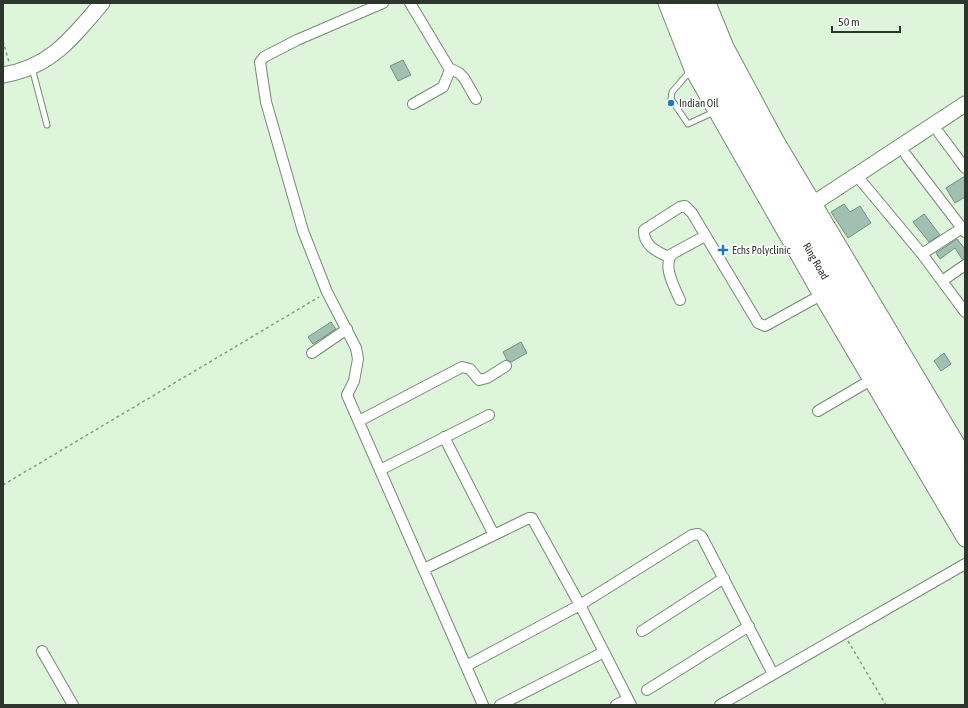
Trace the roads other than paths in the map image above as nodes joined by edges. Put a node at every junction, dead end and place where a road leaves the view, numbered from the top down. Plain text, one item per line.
1 (102, 3) edge
2 (383, 3) edge
3 (410, 3) edge
4 (666, 3) edge
5 (679, 3) edge
6 (695, 3) edge
7 (708, 3) edge
8 (709, 57) junction
9 (32, 67) junction
10 (450, 70) junction
11 (8, 74) edge
12 (476, 99) dead end
13 (413, 104) dead end
14 (965, 104) edge
15 (722, 108) junction
16 (965, 116) edge
17 (47, 125) dead end
18 (939, 133) junction
19 (906, 155) junction
20 (965, 168) edge
21 (860, 179) junction
22 (811, 211) junction
23 (964, 230) edge
24 (705, 236) junction
25 (922, 254) junction
26 (670, 257) junction
27 (965, 265) edge
28 (942, 281) junction
29 (821, 295) junction
30 (680, 300) dead end
31 (965, 312) edge
32 (347, 329) junction
33 (870, 340) junction
34 (312, 353) dead end
35 (506, 366) dead end
36 (871, 380) junction
37 (818, 411) dead end
38 (489, 415) dead end
39 (359, 421) junction
40 (444, 437) junction
41 (965, 457) edge
42 (380, 470) junction
43 (965, 485) edge
44 (965, 513) edge
45 (494, 535) junction
46 (965, 538) edge
47 (965, 564) edge
48 (424, 569) junction
49 (724, 578) junction
50 (580, 605) junction
51 (749, 626) junction
52 (642, 631) dead end
53 (42, 651) dead end
54 (604, 652) junction
55 (466, 666) junction
56 (773, 674) junction
57 (647, 690) dead end
58 (630, 702) edge
59 (73, 705) edge
60 (483, 705) edge
61 (500, 705) edge
62 (616, 705) edge
63 (720, 705) edge

1 - 9 street
2 - 32 street
3 - 10 street
4 - 8 street
5 - 8 highway, Ring Road
6 - 8 highway, Ring Road
7 - 8 street
8 - 15 highway, Ring Road
8 - 15 lane
8 - 22 highway, Ring Road
9 - 11 street
9 - 17 lane
10 - 12 street
10 - 13 street
14 - 21 street
15 - 29 street
15 - 33 highway, Ring Road
16 - 18 street
18 - 19 street
18 - 20 street
19 - 21 street
19 - 23 street
21 - 22 street
21 - 25 street
22 - 33 highway, Ring Road
23 - 25 street
24 - 26 street
24 - 26 street
24 - 29 street
25 - 28 street
26 - 30 street
27 - 28 street
28 - 31 street
29 - 33 street
32 - 34 street
32 - 39 street
33 - 36 street
33 - 41 street
33 - 43 highway, Ring Road
33 - 44 highway, Ring Road
35 - 39 street
36 - 37 street
36 - 46 street
38 - 40 street
39 - 42 street
40 - 42 street
40 - 45 street
42 - 48 street
45 - 48 street
45 - 50 street
47 - 56 street
48 - 55 street
49 - 50 street
49 - 51 street
49 - 52 street
50 - 54 street
50 - 55 street
51 - 56 street
51 - 57 street
53 - 59 street
54 - 58 street
54 - 61 street
55 - 60 street
56 - 63 street
58 - 62 street

